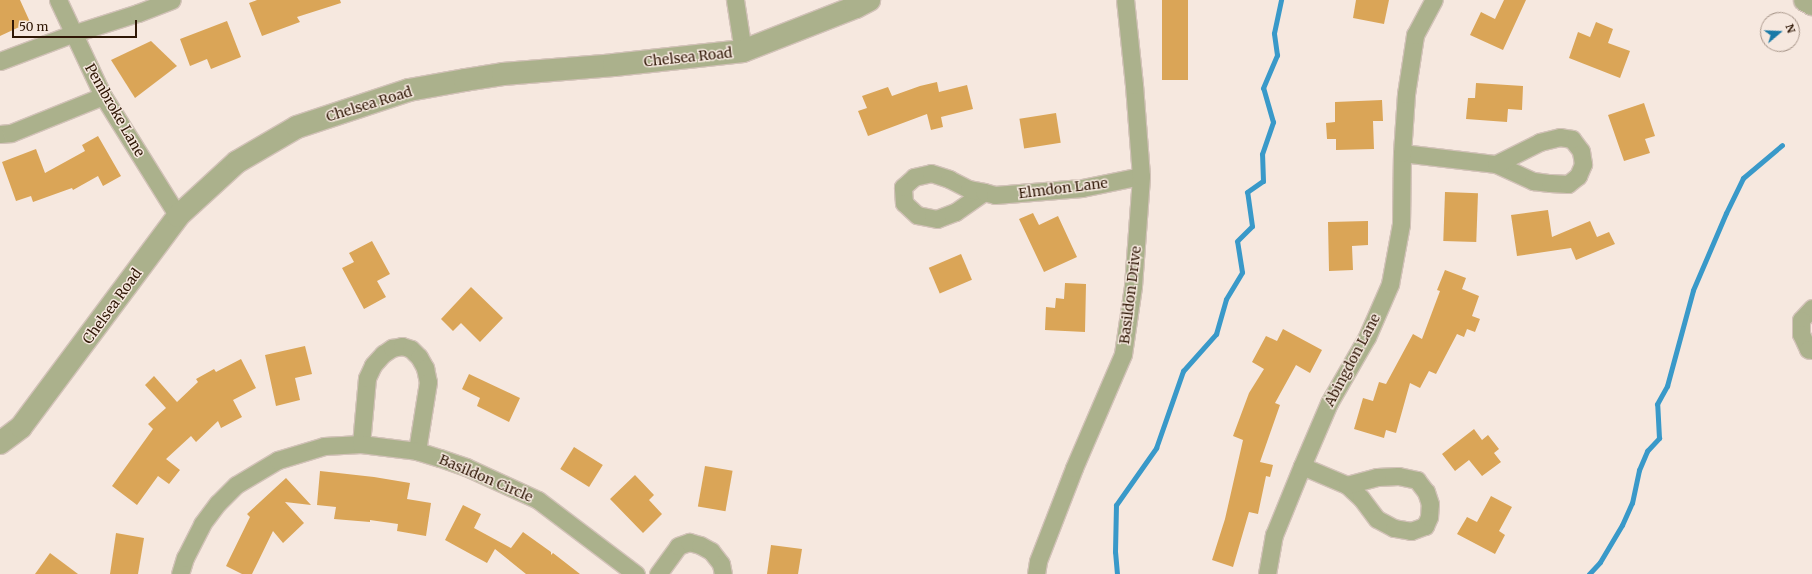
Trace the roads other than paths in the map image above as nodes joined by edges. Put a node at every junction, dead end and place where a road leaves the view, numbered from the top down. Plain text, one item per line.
1 (58, 0) edge
2 (172, 0) edge
3 (735, 0) edge
4 (869, 0) edge
5 (1124, 0) edge
6 (1434, 0) edge
7 (1804, 0) edge
8 (1812, 4) edge
9 (72, 34) junction
10 (743, 51) junction
11 (0, 61) edge
12 (103, 96) junction
13 (0, 134) edge
14 (1402, 153) junction
15 (1496, 164) dead end
16 (1141, 176) junction
17 (984, 192) dead end
18 (178, 216) junction
19 (1812, 308) edge
20 (1812, 350) edge
21 (0, 443) edge
22 (361, 444) junction
23 (417, 451) junction
24 (1302, 466) junction
25 (1347, 485) junction
26 (180, 574) edge
27 (636, 574) edge
28 (658, 574) edge
29 (723, 574) edge
30 (1036, 574) edge
31 (1267, 574) edge

1 - 9 street, Pembroke Lane
2 - 9 street
3 - 10 street
4 - 10 street, Chelsea Road
5 - 16 street, Basildon Drive
6 - 14 street, Abingdon Lane
7 - 8 street
9 - 11 street
9 - 12 street, Pembroke Lane
10 - 18 street, Chelsea Road
12 - 13 street
12 - 18 street, Pembroke Lane
14 - 15 street
14 - 24 street, Abingdon Lane
16 - 17 street, Elmdon Lane
16 - 30 street, Basildon Drive
18 - 21 street, Chelsea Road
19 - 20 street
22 - 23 street, Basildon Circle
22 - 23 street
22 - 26 street, Basildon Circle
23 - 27 street, Basildon Circle
24 - 25 street
24 - 31 street, Abingdon Lane
25 - 25 street
28 - 29 street

